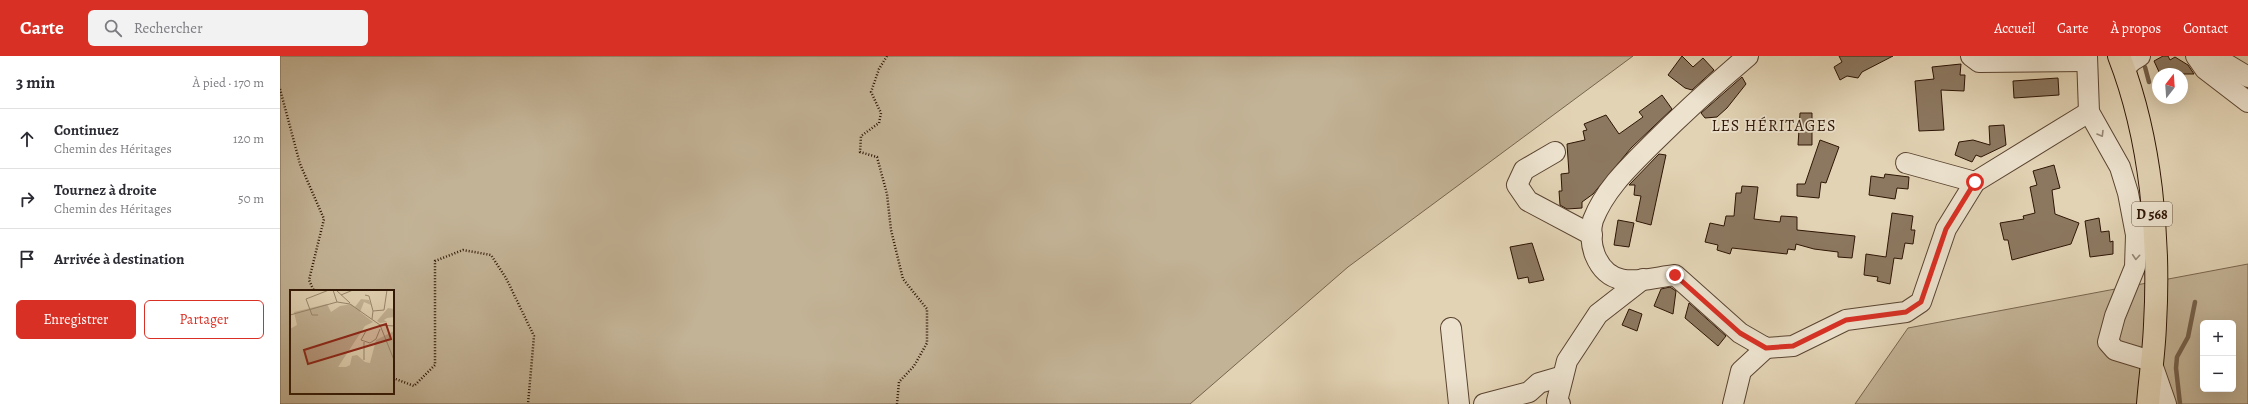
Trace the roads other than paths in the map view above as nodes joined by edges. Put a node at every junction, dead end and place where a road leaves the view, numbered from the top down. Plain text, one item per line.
1 (1748, 56) edge
2 (1971, 56) edge
3 (2196, 56) edge
4 (2213, 56) edge
5 (2086, 59) edge
6 (2128, 60) edge
7 (2248, 77) edge
8 (2248, 102) edge
9 (2089, 112) junction
10 (1555, 152) dead end
11 (1906, 163) dead end
12 (1975, 182) junction
13 (1592, 235) junction
14 (1644, 279) junction
15 (1451, 328) dead end
16 (1766, 348) junction
17 (2151, 361) junction
18 (1563, 376) junction
19 (1459, 404) edge
20 (1484, 404) edge
21 (1560, 404) edge
22 (1733, 404) edge
23 (2148, 404) edge
24 (2166, 404) edge

1 - 13 street
2 - 5 street
3 - 8 street
4 - 7 street
5 - 9 street
6 - 17 main road, D 568
9 - 12 street
9 -> 17 street
10 - 13 street
11 - 12 street
12 - 16 street
13 - 14 street
14 - 16 street
14 - 18 street
15 - 19 street
16 - 22 street
17 - 23 main road, D 568
17 - 24 street
18 - 20 street
18 - 21 street

